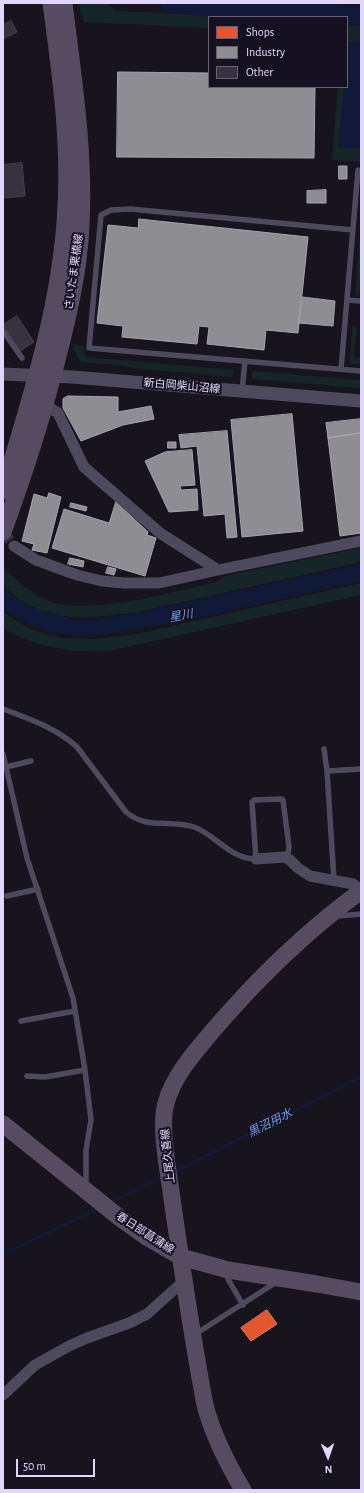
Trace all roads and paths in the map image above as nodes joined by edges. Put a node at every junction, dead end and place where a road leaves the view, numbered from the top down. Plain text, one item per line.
1 (58, 7) edge
2 (358, 170) dead end
3 (353, 230) junction
4 (347, 300) junction
5 (361, 301) edge
6 (3, 331) edge
7 (22, 358) dead end
8 (245, 361) junction
9 (341, 369) junction
10 (361, 371) edge
11 (3, 374) edge
12 (45, 375) junction
13 (242, 391) junction
14 (361, 401) edge
15 (45, 405) junction
16 (3, 491) edge
17 (3, 532) edge
18 (361, 542) edge
19 (14, 546) tunnel mouth
20 (218, 570) junction
21 (3, 709) edge
22 (324, 749) dead end
23 (3, 754) edge
24 (31, 761) dead end
25 (6, 767) junction
26 (361, 769) edge
27 (327, 771) junction
28 (256, 859) junction
29 (287, 859) junction
30 (334, 880) junction
31 (38, 889) junction
32 (361, 891) edge
33 (7, 896) dead end
34 (333, 911) junction
35 (361, 914) edge
36 (75, 1011) junction
37 (21, 1021) dead end
38 (85, 1070) junction
39 (27, 1076) dead end
40 (3, 1124) edge
41 (84, 1189) junction
42 (181, 1257) junction
43 (228, 1270) junction
44 (281, 1279) junction
45 (185, 1280) junction
46 (361, 1292) edge
47 (243, 1305) junction
48 (193, 1336) junction
49 (3, 1395) edge
50 (237, 1488) edge

1 - 12 main road, さいたま栗橋線
2 - 3 lane
3 - 4 lane
3 - 8 lane
4 - 5 lane
4 - 9 lane
6 - 7 lane
8 - 9 lane
8 - 13 lane
9 - 10 lane
11 - 12 street, 新白岡柴山沼線
12 - 13 street, 新白岡柴山沼線
12 - 15 main road, さいたま栗橋線
12 - 16 main road, さいたま栗橋線
13 - 14 street, 新白岡柴山沼線
15 - 17 main road, さいたま栗橋線
15 - 20 street
18 - 20 street
19 - 20 street
21 - 28 lane
22 - 27 lane
23 - 25 lane
24 - 25 lane
25 - 31 lane
26 - 27 lane
27 - 30 lane
28 - 29 street
28 - 29 lane
29 - 30 street
30 - 32 street
31 - 33 lane
31 - 36 lane
32 - 34 main road, 上尾久喜線
34 - 35 lane
34 - 42 main road, 上尾久喜線
36 - 37 lane
36 - 38 lane
38 - 39 lane
38 - 41 lane
40 - 41 main road, 春日部菖蒲線
41 - 42 main road, 春日部菖蒲線
42 - 43 main road, 春日部菖蒲線
42 - 45 main road, 上尾久喜線
43 - 44 main road, 春日部菖蒲線
43 - 47 lane
44 - 46 main road, 春日部菖蒲線
44 - 47 lane
45 - 48 main road, 上尾久喜線
45 - 49 street
47 - 48 lane
48 - 50 main road, 上尾久喜線

